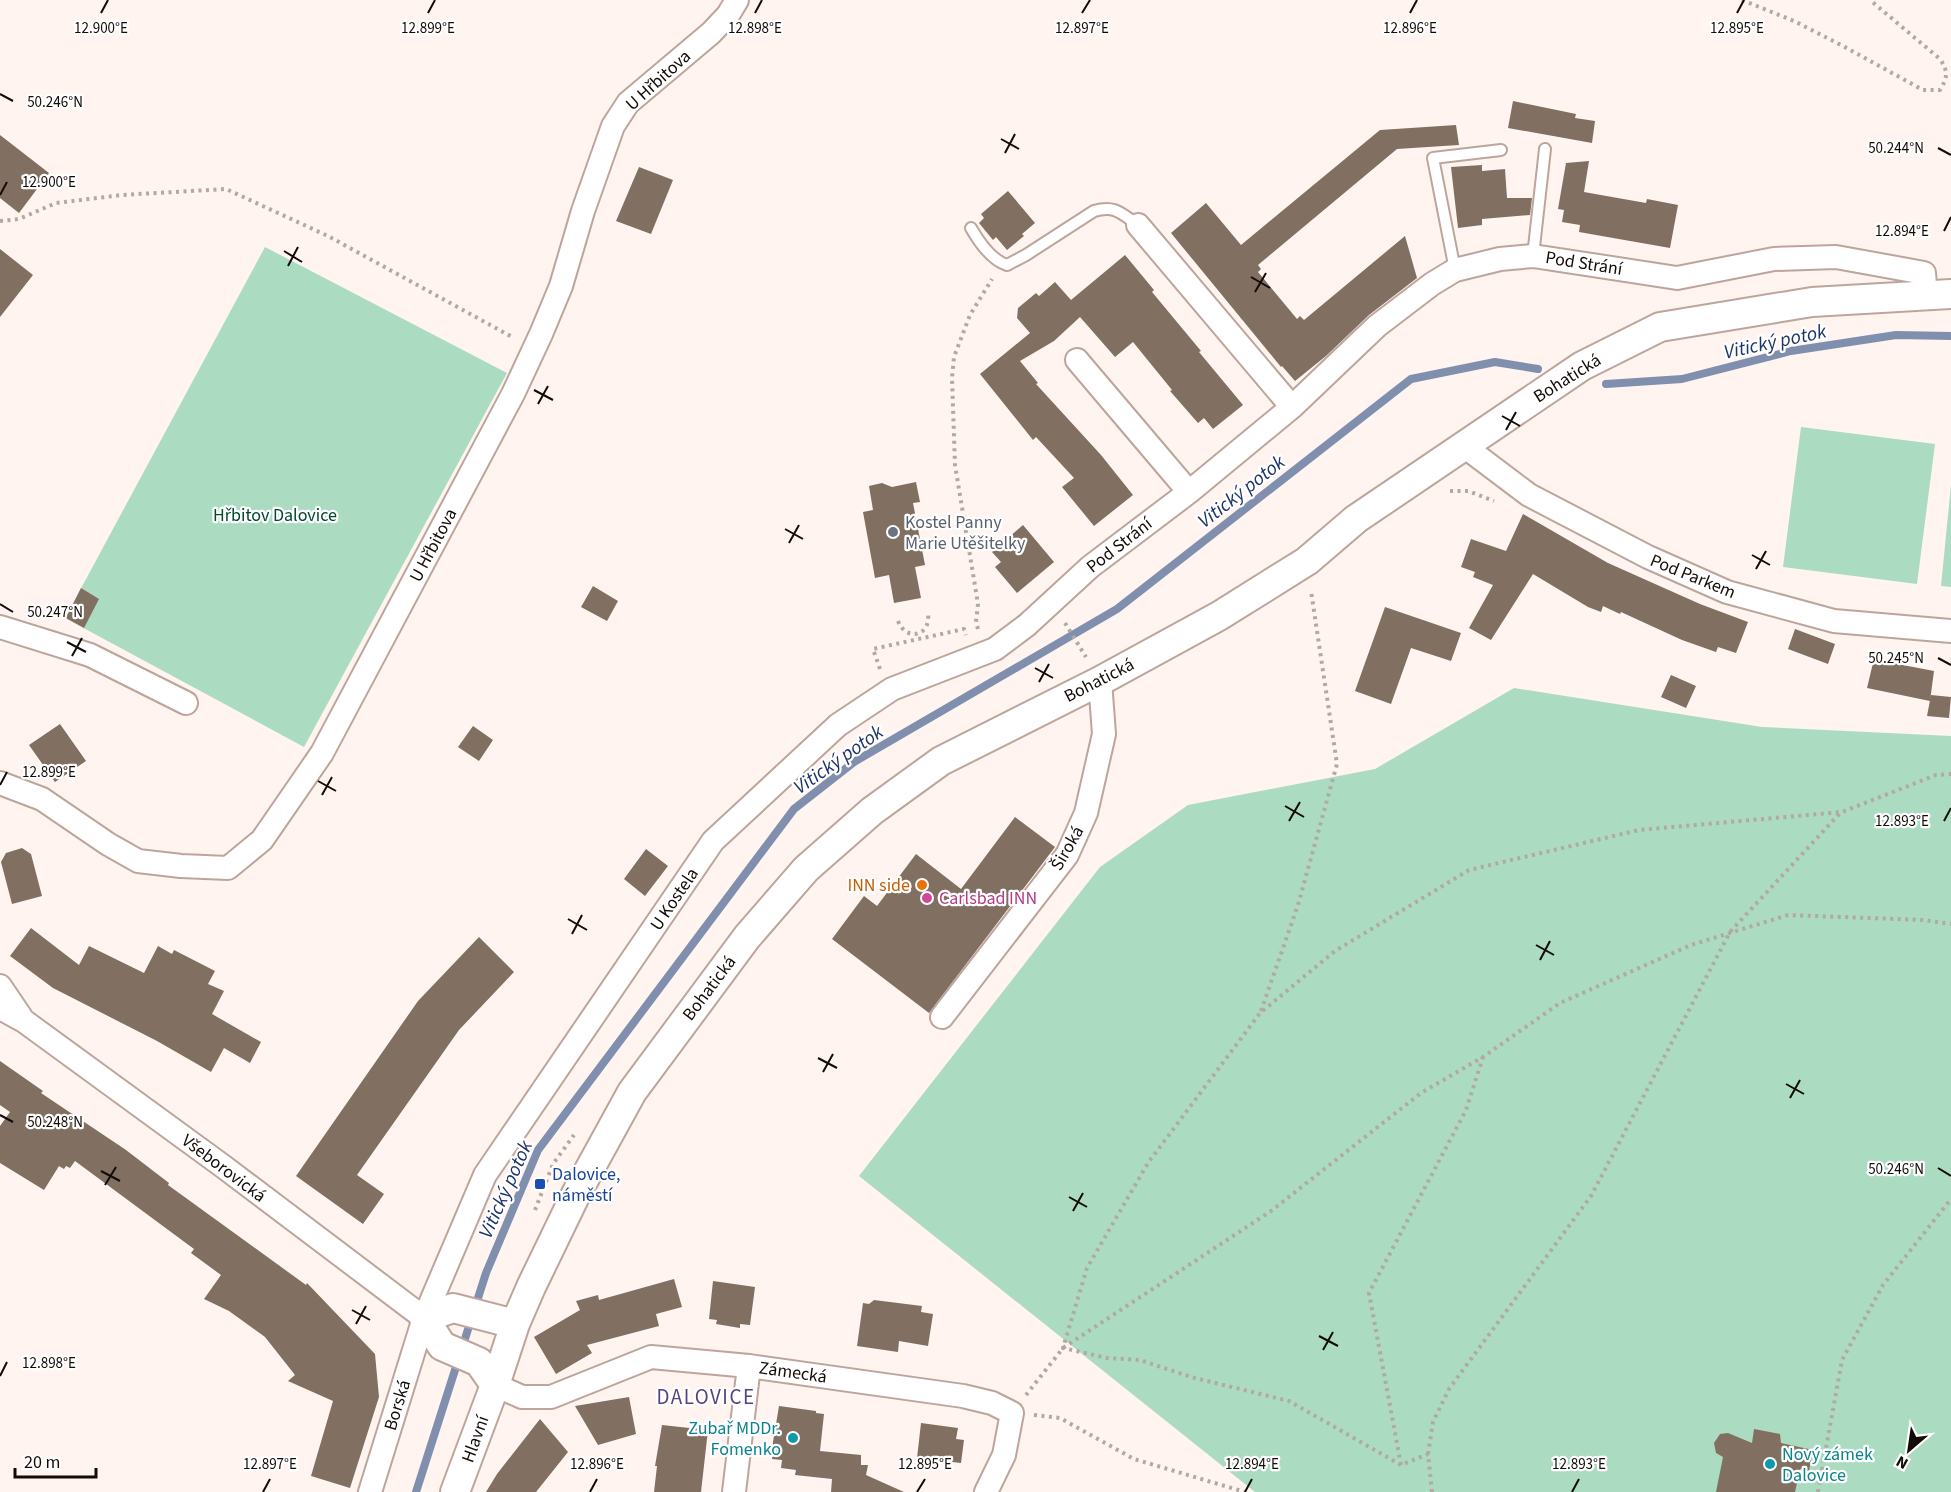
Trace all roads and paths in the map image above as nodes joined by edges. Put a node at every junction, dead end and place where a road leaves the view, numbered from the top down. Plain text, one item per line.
1 (737, 0) edge
2 (1742, 0) edge
3 (1870, 0) edge
4 (1545, 149) dead end
5 (1501, 150) dead end
6 (0, 221) edge
7 (1138, 225) joint
8 (971, 228) dead end
9 (1533, 256) junction
10 (1007, 265) junction
11 (1455, 270) junction
12 (1934, 288) edge
13 (534, 349) junction
14 (1077, 360) dead end
15 (1292, 407) junction
16 (1464, 446) junction
17 (1443, 491) dead end
18 (1189, 492) junction
19 (1500, 503) dead end
20 (1313, 572) junction
21 (1311, 591) junction
22 (1052, 602) joint
23 (928, 614) dead end
24 (898, 621) dead end
25 (1065, 623) dead end
26 (0, 627) edge
27 (1951, 631) edge
28 (916, 634) junction
29 (967, 638) dead end
30 (918, 640) junction
31 (983, 653) junction
32 (1086, 657) dead end
33 (883, 679) dead end
34 (1100, 681) junction
35 (186, 704) dead end
36 (1951, 774) edge
37 (0, 783) edge
38 (1842, 812) junction
39 (1951, 924) edge
40 (1730, 932) junction
41 (0, 986) edge
42 (0, 1008) edge
43 (1260, 1013) junction
44 (942, 1017) dead end
45 (24, 1021) junction
46 (1483, 1057) junction
47 (1951, 1199) edge
48 (424, 1318) junction
49 (505, 1322) junction
50 (1064, 1348) junction
51 (749, 1366) junction
52 (487, 1374) junction
53 (1012, 1413) junction
54 (1428, 1454) junction
55 (1401, 1465) junction
56 (370, 1492) edge
57 (455, 1492) edge
58 (734, 1492) edge
59 (986, 1492) edge
60 (1245, 1492) edge
61 (1432, 1492) edge
62 (1818, 1492) edge

1 - 13 street, U Hřbitova
2 - 3 path
4 - 9 lane
5 - 11 lane
6 - 13 path
7 - 10 lane
7 - 15 street
8 - 10 lane
9 - 11 street, Pod Strání
9 - 12 street, Pod Strání
10 - 31 path
11 - 15 street, Pod Strání
12 - 16 street, Bohatická
13 - 37 street, U Hřbitova
14 - 18 street
15 - 18 street, Pod Strání
16 - 20 street, Bohatická
16 - 27 street, Pod Parkem
17 - 19 path
18 - 22 street, Pod Strání
20 - 21 path
20 - 21 path
20 - 34 street, Bohatická
21 - 43 path
22 - 31 street, U Kostela
23 - 28 path
24 - 28 path
25 - 32 path
26 - 35 street
28 - 30 path
29 - 30 path
30 - 33 path
31 - 48 street, U Kostela
34 - 44 street, Široká
34 - 49 street, Bohatická
36 - 38 path
38 - 40 path
38 - 43 path
39 - 40 path
40 - 46 path
40 - 54 path
41 - 45 street, Všeborovická
42 - 45 street, Všeborovická
43 - 50 path
45 - 48 street, Všeborovická
46 - 50 path
46 - 55 path
47 - 62 path
48 - 49 street
48 - 52 street
48 - 56 street, Borská
49 - 52 street, Bohatická
50 - 53 path
50 - 55 path
51 - 52 street, Zámecká
51 - 53 street, Zámecká
51 - 58 street
52 - 57 street, Hlavní
53 - 59 street
53 - 60 path
54 - 55 path
54 - 61 path

